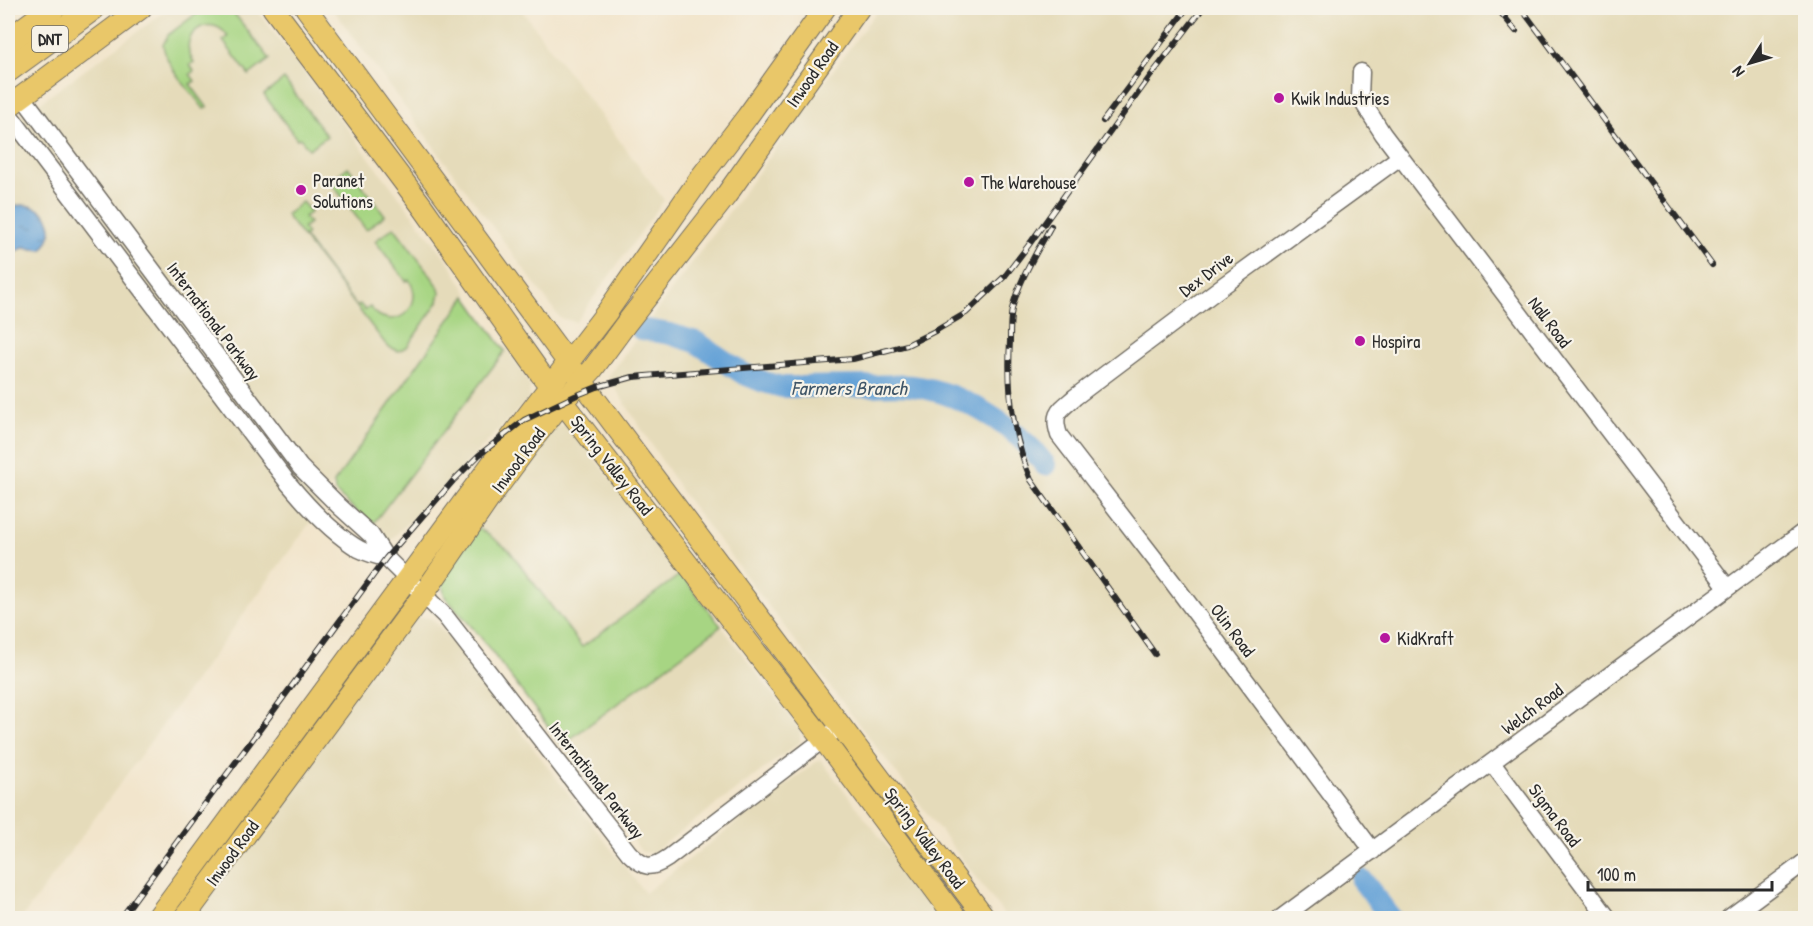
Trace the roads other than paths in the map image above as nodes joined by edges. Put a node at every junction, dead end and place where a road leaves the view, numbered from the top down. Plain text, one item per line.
1 (53, 8) edge
2 (93, 8) edge
3 (141, 8) edge
4 (273, 8) edge
5 (306, 8) edge
6 (822, 8) edge
7 (853, 15) edge
8 (8, 41) edge
9 (8, 70) edge
10 (1361, 72) dead end
11 (15, 101) edge
12 (8, 113) edge
13 (1400, 157) junction
14 (701, 177) junction
15 (725, 197) junction
16 (422, 206) junction
17 (483, 248) junction
18 (474, 278) junction
19 (513, 289) junction
20 (568, 363) junction
21 (582, 381) junction
22 (557, 393) junction
23 (1059, 435) joint
24 (1806, 530) edge
25 (386, 558) junction
26 (407, 579) junction
27 (1727, 587) junction
28 (423, 595) junction
29 (746, 599) junction
30 (727, 614) junction
31 (841, 726) junction
32 (823, 739) junction
33 (1492, 764) junction
34 (230, 820) junction
35 (247, 833) junction
36 (1373, 851) junction
37 (1806, 861) edge
38 (157, 918) edge
39 (184, 918) edge
40 (956, 918) edge
41 (985, 918) edge
42 (1281, 918) edge
43 (1608, 918) edge
44 (1729, 918) edge

1 - 8 highway, DNT
2 - 9 highway, DNT
3 - 11 main road
4 - 16 main road, Spring Valley Road
5 - 17 main road, Spring Valley Road
6 - 7 main road
6 - 14 main road, Inwood Road
7 - 15 main road, Inwood Road
10 - 13 street, Nall Road
11 - 25 street, International Parkway
12 - 25 street, International Parkway
13 - 23 street, Dex Drive
13 - 27 street, Nall Road
14 - 15 main road
14 - 20 main road, Inwood Road
15 - 21 main road, Inwood Road
16 - 17 main road
16 - 18 main road, Spring Valley Road
17 - 19 main road, Spring Valley Road
18 - 19 main road
18 - 22 main road, Spring Valley Road
19 - 20 main road, Spring Valley Road
20 - 21 main road, Spring Valley Road
20 - 22 main road, Inwood Road
21 - 22 main road, Inwood Road
21 - 29 main road, Spring Valley Road
22 - 26 main road, Inwood Road
22 - 28 main road, Inwood Road
22 - 30 main road, Spring Valley Road
23 - 36 street, Olin Road
24 - 27 street, Welch Road
25 - 26 street, International Parkway
26 - 28 street, International Parkway
26 - 34 main road, Inwood Road
27 - 33 street, Welch Road
28 - 32 street, International Parkway
28 - 35 main road, Inwood Road
29 - 30 main road
29 - 31 main road, Spring Valley Road
30 - 32 main road, Spring Valley Road
31 - 32 street, International Parkway
31 - 41 main road, Spring Valley Road
32 - 40 main road, Spring Valley Road
33 - 36 street, Welch Road
33 - 43 street, Sigma Road
34 - 35 main road
34 - 38 main road, Inwood Road
35 - 39 main road, Inwood Road
36 - 42 street, Welch Road
37 - 44 street

